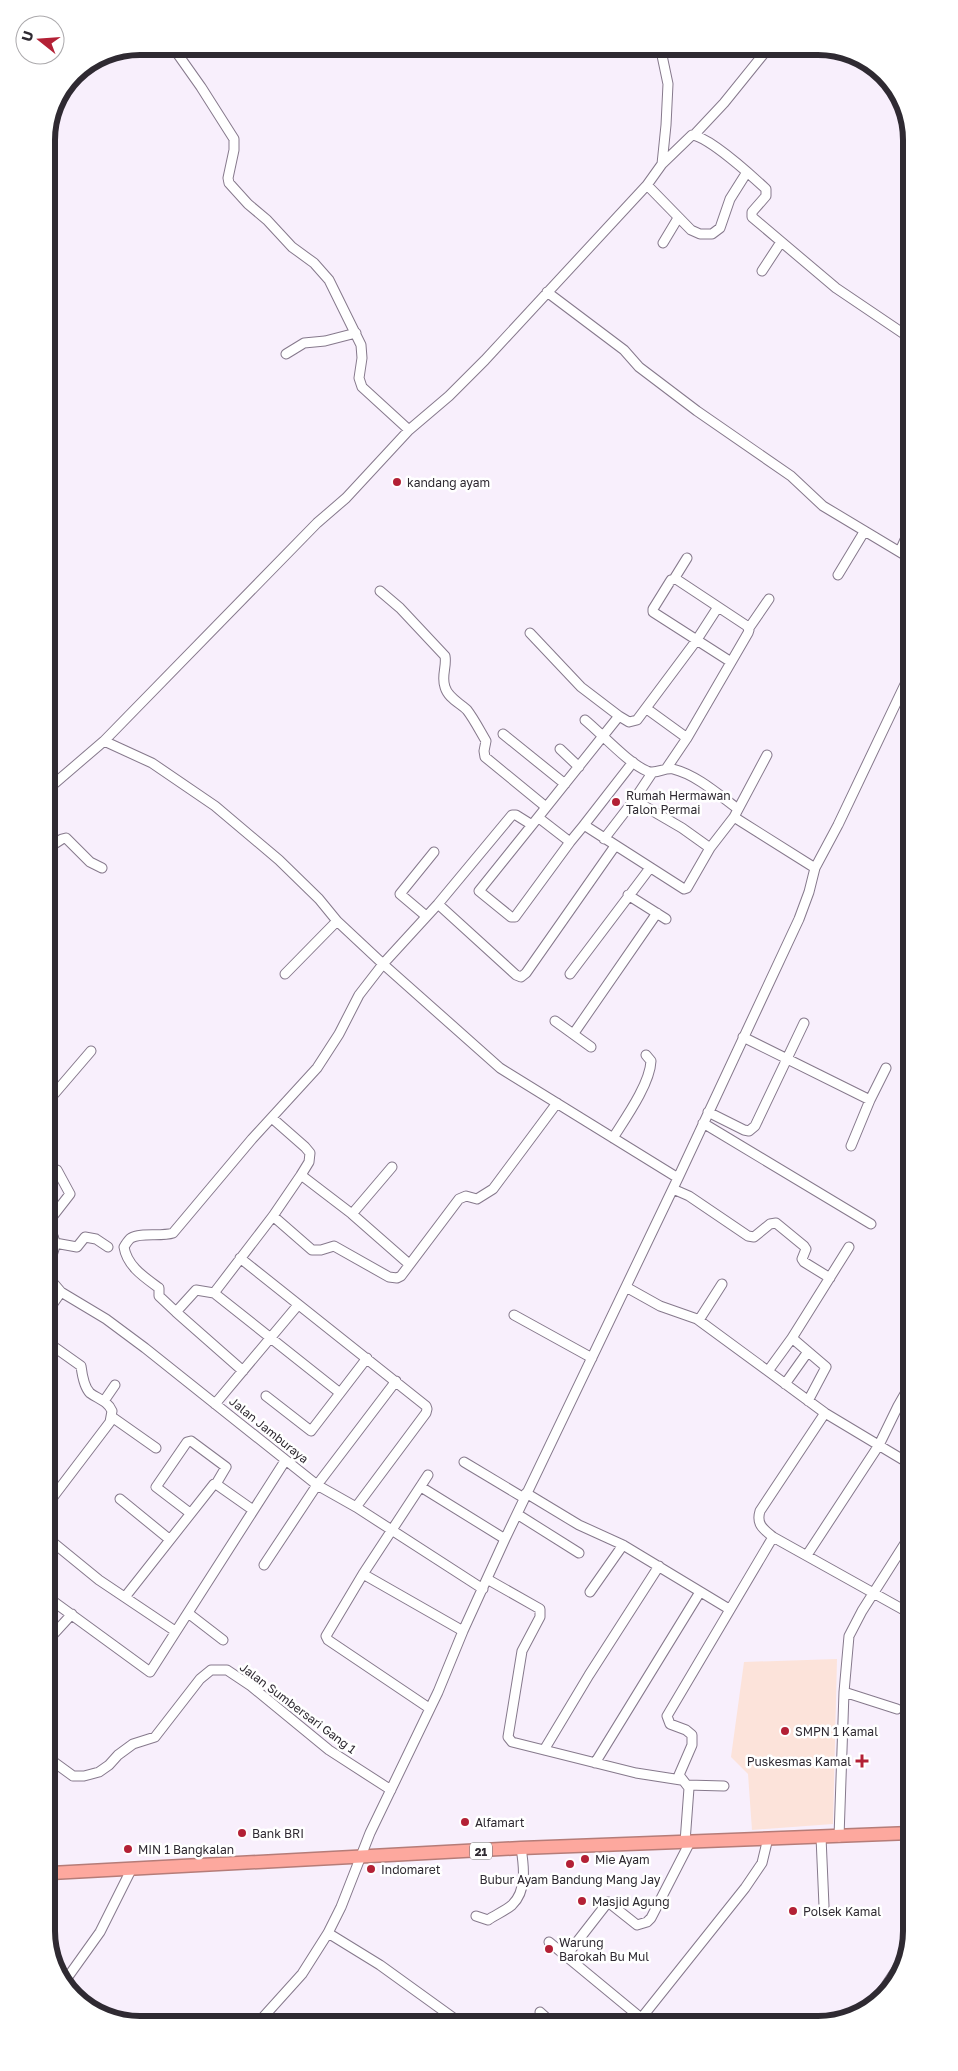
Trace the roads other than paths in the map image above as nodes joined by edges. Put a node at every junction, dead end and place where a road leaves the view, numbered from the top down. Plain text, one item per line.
1 (178, 55) edge
2 (662, 55) edge
3 (763, 55) edge
4 (694, 135) junction
5 (662, 164) junction
6 (747, 172) junction
7 (647, 185) junction
8 (678, 218) junction
9 (781, 242) junction
10 (663, 243) dead end
11 (762, 271) dead end
12 (547, 292) junction
13 (356, 333) junction
14 (903, 333) edge
15 (286, 354) dead end
16 (408, 430) junction
17 (864, 532) junction
18 (903, 553) edge
19 (687, 558) dead end
20 (838, 575) dead end
21 (674, 579) junction
22 (380, 591) dead end
23 (769, 599) dead end
24 (718, 607) junction
25 (749, 628) junction
26 (530, 633) dead end
27 (696, 641) junction
28 (731, 662) junction
29 (903, 688) edge
30 (647, 709) junction
31 (619, 716) junction
32 (585, 720) dead end
33 (503, 734) dead end
34 (604, 736) junction
35 (687, 738) junction
36 (104, 741) junction
37 (560, 749) dead end
38 (767, 755) dead end
39 (633, 762) junction
40 (579, 767) junction
41 (666, 769) junction
42 (652, 772) junction
43 (55, 783) edge
44 (565, 784) junction
45 (634, 800) junction
46 (546, 807) junction
47 (736, 813) junction
48 (535, 821) junction
49 (584, 825) junction
50 (604, 839) junction
51 (570, 842) junction
52 (55, 844) edge
53 (615, 846) junction
54 (710, 848) junction
55 (434, 852) dead end
56 (102, 868) dead end
57 (650, 868) junction
58 (815, 868) junction
59 (628, 895) junction
60 (438, 904) junction
61 (657, 913) junction
62 (426, 916) junction
63 (666, 919) dead end
64 (337, 921) junction
65 (383, 964) junction
66 (284, 974) dead end
67 (570, 974) dead end
68 (555, 1021) dead end
69 (804, 1023) dead end
70 (574, 1033) junction
71 (743, 1037) junction
72 (591, 1047) dead end
73 (91, 1051) dead end
74 (646, 1055) dead end
75 (787, 1060) junction
76 (886, 1068) dead end
77 (55, 1093) edge
78 (870, 1100) junction
79 (557, 1103) junction
80 (708, 1112) junction
81 (272, 1118) junction
82 (703, 1123) junction
83 (613, 1138) junction
84 (851, 1146) dead end
85 (392, 1167) dead end
86 (57, 1170) dead end
87 (301, 1175) junction
88 (678, 1178) junction
89 (673, 1189) junction
90 (55, 1213) edge
91 (352, 1214) junction
92 (273, 1216) junction
93 (871, 1224) dead end
94 (55, 1238) edge
95 (55, 1243) joint
96 (108, 1247) dead end
97 (849, 1247) dead end
98 (240, 1258) junction
99 (409, 1264) junction
100 (830, 1278) junction
101 (55, 1284) edge
102 (722, 1284) dead end
103 (626, 1287) junction
104 (61, 1292) junction
105 (214, 1293) junction
106 (55, 1301) edge
107 (298, 1305) junction
108 (176, 1312) junction
109 (514, 1316) dead end
110 (699, 1320) junction
111 (270, 1337) junction
112 (792, 1338) junction
113 (55, 1348) edge
114 (55, 1353) edge
115 (807, 1353) junction
116 (367, 1358) junction
117 (592, 1358) junction
118 (82, 1370) junction
119 (243, 1371) junction
120 (768, 1371) junction
121 (396, 1381) junction
122 (785, 1384) junction
123 (116, 1385) dead end
124 (340, 1393) junction
125 (266, 1396) dead end
126 (903, 1397) edge
127 (104, 1401) junction
128 (808, 1401) junction
129 (215, 1404) junction
130 (825, 1413) junction
131 (112, 1417) junction
132 (879, 1445) junction
133 (156, 1448) dead end
134 (285, 1460) junction
135 (903, 1460) edge
136 (464, 1462) dead end
137 (428, 1475) dead end
138 (216, 1484) junction
139 (318, 1485) junction
140 (421, 1487) junction
141 (55, 1495) edge
142 (525, 1496) junction
143 (120, 1499) dead end
144 (356, 1507) junction
145 (253, 1510) junction
146 (190, 1513) junction
147 (517, 1514) junction
148 (391, 1530) junction
149 (773, 1537) junction
150 (505, 1539) junction
151 (169, 1540) junction
152 (55, 1544) edge
153 (623, 1545) junction
154 (903, 1546) edge
155 (579, 1553) dead end
156 (807, 1555) junction
157 (264, 1565) dead end
158 (659, 1566) junction
159 (363, 1574) junction
160 (487, 1579) junction
161 (483, 1590) junction
162 (590, 1592) dead end
163 (700, 1592) junction
164 (873, 1592) junction
165 (125, 1597) junction
166 (55, 1602) edge
167 (730, 1609) junction
168 (903, 1609) edge
169 (188, 1613) junction
170 (72, 1614) junction
171 (176, 1631) junction
172 (463, 1631) junction
173 (55, 1633) edge
174 (223, 1640) dead end
175 (844, 1692) junction
176 (430, 1708) junction
177 (897, 1709) dead end
178 (544, 1750) junction
179 (55, 1763) edge
180 (595, 1763) junction
181 (684, 1783) junction
182 (724, 1786) dead end
183 (391, 1790) junction
184 (903, 1833) edge
185 (821, 1837) junction
186 (839, 1837) junction
187 (768, 1838) junction
188 (688, 1842) junction
189 (521, 1848) junction
190 (360, 1857) junction
191 (132, 1868) junction
192 (55, 1873) edge
193 (824, 1906) dead end
194 (476, 1916) dead end
195 (328, 1933) junction
196 (548, 1942) dead end
197 (566, 1956) junction
198 (68, 1977) edge
199 (540, 2012) dead end
200 (264, 2016) edge
201 (451, 2016) edge
202 (544, 2016) edge
203 (635, 2016) edge
204 (643, 2016) edge

1 - 13 street
2 - 5 street
3 - 4 street
4 - 5 street
4 - 6 street
5 - 7 street
6 - 8 street
6 - 9 street
7 - 8 street
7 - 12 street
8 - 10 street
9 - 11 street
9 - 14 street
12 - 16 street
12 - 17 street
13 - 15 street
13 - 16 street
16 - 36 street
17 - 18 street
17 - 20 street
19 - 21 street
21 - 24 street
21 - 27 street
22 - 46 street
23 - 25 street
24 - 25 street
24 - 27 street
25 - 28 street
26 - 31 street
27 - 28 street
27 - 30 street
28 - 35 street
29 - 58 street
30 - 31 street
30 - 35 street
31 - 34 street
32 - 34 street
33 - 44 street
34 - 39 street
34 - 40 street
35 - 41 street
36 - 43 street
36 - 64 street
37 - 40 street
38 - 47 street
39 - 42 street
39 - 49 street
40 - 44 street
41 - 42 street
41 - 47 street
42 - 45 street
44 - 46 street
45 - 50 street
45 - 54 street
46 - 48 street
47 - 54 street
47 - 58 street
48 - 51 street
48 - 51 street
48 - 60 street
49 - 50 street
49 - 51 street
50 - 53 street
52 - 56 street
53 - 57 street
53 - 60 street
54 - 57 street
55 - 62 street
57 - 59 street
58 - 71 street
59 - 61 street
59 - 67 street
60 - 62 street
61 - 63 street
61 - 70 street
62 - 65 street
64 - 65 street
64 - 66 street
65 - 79 street
65 - 81 street
68 - 70 street
69 - 75 street
70 - 72 street
71 - 75 street
71 - 80 street
73 - 77 street
74 - 83 street
75 - 78 street
75 - 80 street
76 - 78 street
78 - 84 street
79 - 83 street
79 - 99 street
80 - 82 street
81 - 87 street
81 - 108 street
82 - 88 street
82 - 93 street
83 - 88 street
85 - 91 street
86 - 90 street
87 - 91 street
87 - 92 street
88 - 89 street
89 - 100 street
89 - 103 street
91 - 99 street
92 - 98 street
92 - 99 street
94 - 95 street
95 - 96 street
97 - 100 street
98 - 105 street
98 - 107 street
100 - 112 street
101 - 104 street
102 - 110 street
103 - 110 street
103 - 117 street
104 - 106 street
104 - 129 street, Jalan Jamburaya
105 - 108 street
105 - 111 street
107 - 111 street
107 - 116 street
108 - 119 street
109 - 117 street
110 - 120 street
111 - 119 street
111 - 124 street
112 - 115 street
112 - 120 street
113 - 118 street
114 - 118 street
115 - 122 street
115 - 128 street
116 - 121 street
116 - 124 street
117 - 142 street
118 - 127 street
119 - 129 street
120 - 122 street
121 - 139 street
121 - 144 street
122 - 128 street
123 - 127 street
124 - 125 street
126 - 132 street
127 - 131 street
128 - 130 street
129 - 134 street, Jalan Jamburaya
130 - 132 street
130 - 149 street
131 - 133 street
131 - 141 street
132 - 135 street
132 - 156 street
134 - 139 street, Jalan Jamburaya
134 - 145 street
136 - 142 street
137 - 140 street
138 - 145 street
138 - 146 street
138 - 146 street
139 - 144 street, Jalan Jamburaya
139 - 157 street
140 - 148 street
140 - 150 street
142 - 147 street
142 - 153 street
143 - 151 street
144 - 148 street, Jalan Jamburaya
145 - 169 street
146 - 151 street
147 - 150 street
147 - 155 street
148 - 159 street
148 - 161 street, Jalan Jamburaya
149 - 156 street
149 - 167 street
150 - 160 street
151 - 165 street
152 - 165 street
153 - 158 street
153 - 162 street
154 - 164 street
156 - 164 street
158 - 163 street
158 - 178 street
159 - 172 street
159 - 176 street
160 - 161 street
160 - 178 street
161 - 172 street
163 - 167 street
163 - 180 street
164 - 168 street
164 - 175 street
165 - 171 street
166 - 170 street
167 - 181 street
169 - 171 street
169 - 174 street
170 - 171 street
170 - 173 street
172 - 176 street
175 - 177 street
175 - 186 street
176 - 183 street
178 - 180 street
179 - 183 street, Jalan Sumbersari Gang 1
180 - 181 street
181 - 182 street
181 - 188 street
183 - 190 street
184 - 186 highway, 21
185 - 186 highway, 21
185 - 187 highway, 21
185 - 193 street
187 - 188 highway, 21
187 - 204 street
188 - 189 highway, 21
188 - 197 street
189 - 190 highway, 21
189 - 194 street
190 - 191 highway, 21
190 - 195 street
191 - 192 highway, 21
191 - 198 street
195 - 200 street
195 - 201 street
196 - 197 street
197 - 203 street
199 - 202 street

